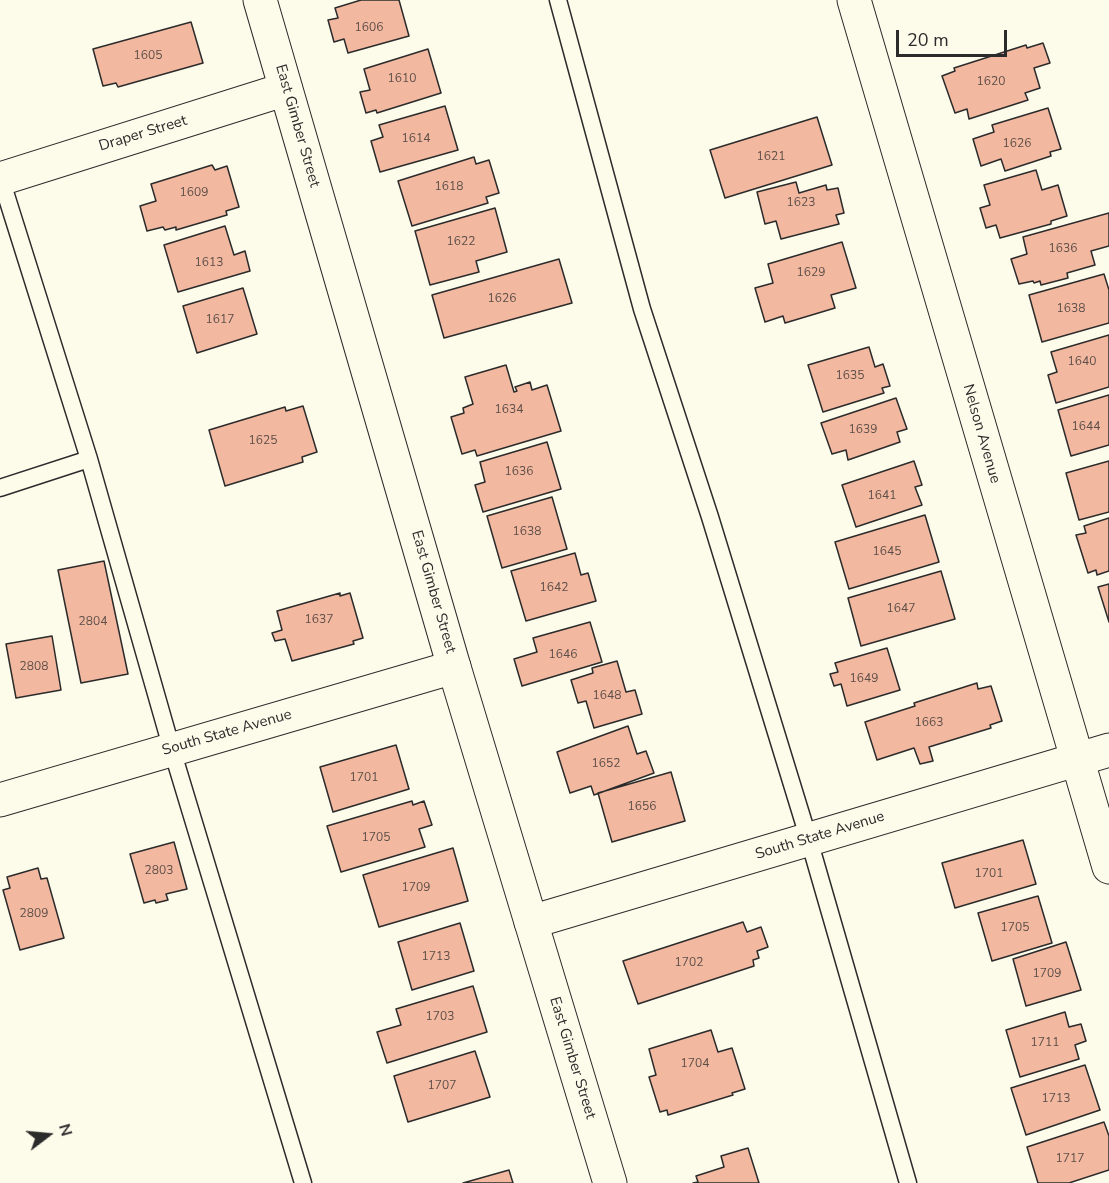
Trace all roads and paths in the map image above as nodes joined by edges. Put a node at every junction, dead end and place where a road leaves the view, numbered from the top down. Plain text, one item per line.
1 (260, 0) edge
2 (558, 0) edge
3 (854, 0) edge
4 (286, 89) junction
5 (0, 178) edge
6 (89, 459) junction
7 (0, 488) edge
8 (454, 667) junction
9 (172, 750) junction
10 (1109, 750) edge
11 (1077, 760) junction
12 (0, 800) edge
13 (809, 840) junction
14 (1109, 867) edge
15 (531, 922) junction
16 (303, 1183) edge
17 (610, 1183) edge
18 (908, 1183) edge

1 - 4 street, East Gimber Street
2 - 13 lane
3 - 11 street, Nelson Avenue
4 - 5 street, Draper Street
4 - 8 street, East Gimber Street
5 - 6 lane
6 - 7 lane
6 - 9 lane
8 - 9 street, South State Avenue
8 - 15 street, East Gimber Street
9 - 12 street, South State Avenue
9 - 16 lane
10 - 11 street, South State Avenue
11 - 13 street, South State Avenue
11 - 14 street, Nelson Avenue
13 - 15 street, South State Avenue
13 - 18 lane
15 - 17 street, East Gimber Street

